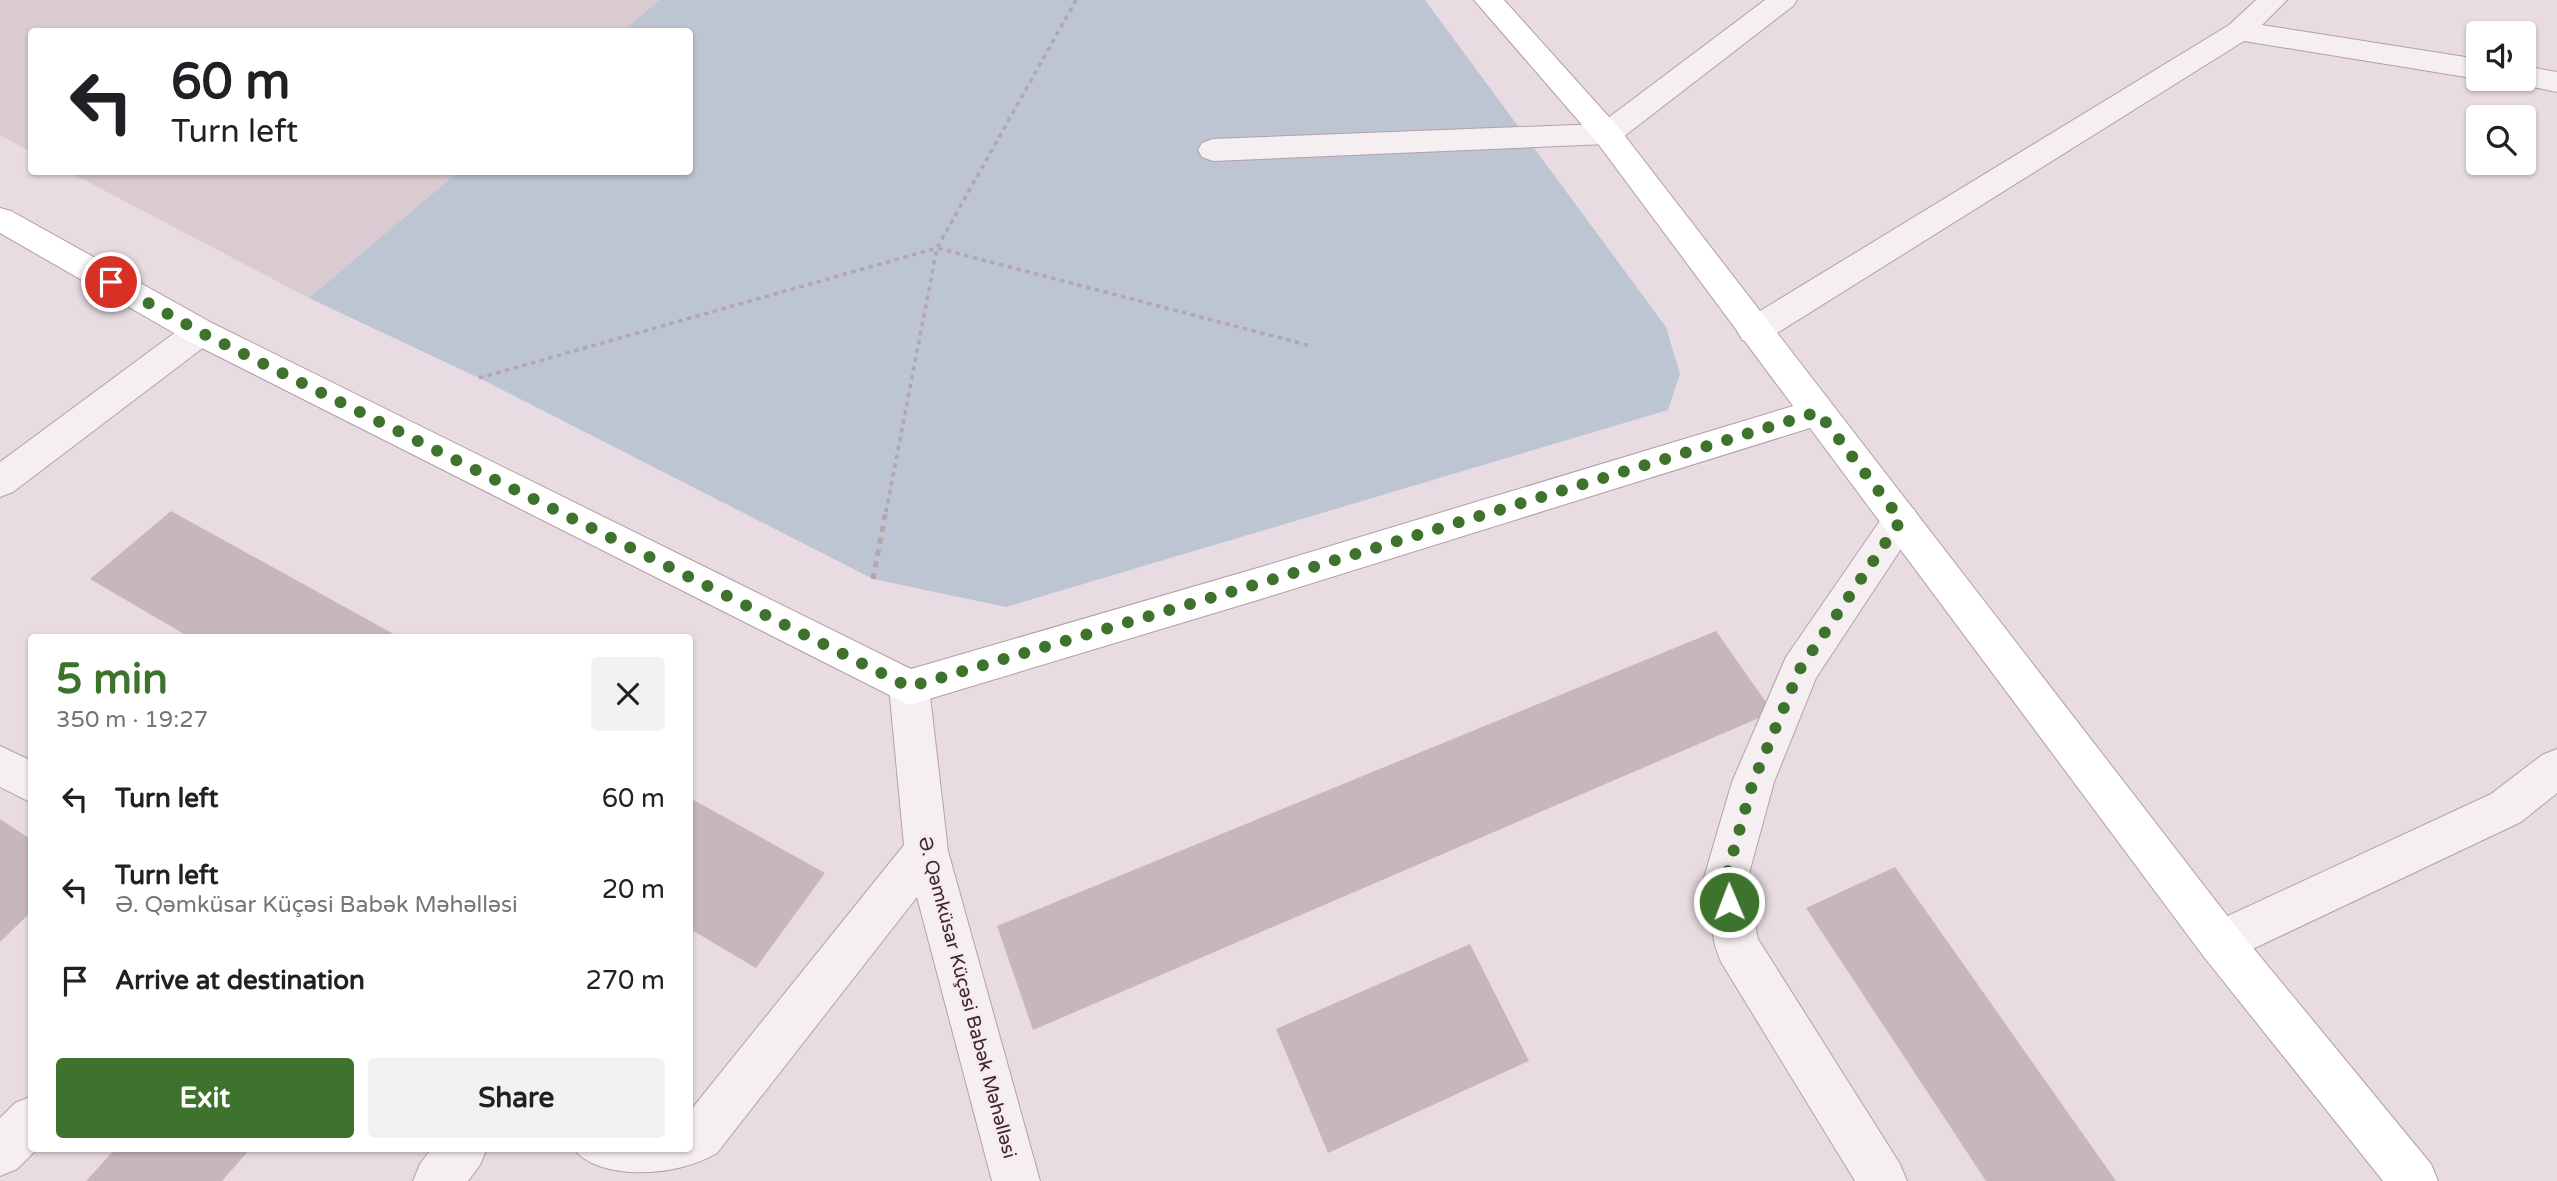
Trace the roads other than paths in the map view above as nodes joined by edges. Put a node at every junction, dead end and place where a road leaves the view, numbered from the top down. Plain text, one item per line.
1 (1488, 0) edge
2 (1783, 0) edge
3 (2273, 0) edge
4 (2239, 30) junction
5 (2466, 67) edge
6 (2536, 78) edge
7 (2557, 82) edge
8 (1607, 134) junction
9 (1213, 150) dead end
10 (0, 219) edge
11 (1754, 331) junction
12 (200, 332) junction
13 (1818, 412) junction
14 (0, 482) edge
15 (1901, 520) junction
16 (909, 687) junction
17 (0, 765) edge
18 (2557, 768) edge
19 (28, 782) edge
20 (926, 851) junction
21 (2220, 942) junction
22 (28, 1124) edge
23 (693, 1140) edge
24 (0, 1152) edge
25 (460, 1152) edge
26 (603, 1152) edge
27 (670, 1152) edge
28 (437, 1181) edge
29 (1016, 1181) edge
30 (1883, 1181) edge
31 (2414, 1181) edge

1 - 8 main road
2 - 8 street
3 - 4 street
4 - 5 street
4 - 11 street
6 - 7 street
8 - 9 street
8 - 11 main road
10 - 12 main road
11 - 13 main road
12 - 14 street
12 - 16 main road
13 - 15 main road
13 - 16 main road
15 - 21 main road
15 - 30 street
16 - 20 street, Ə. Qəmküsar Küçəsi Babək Məhəlləsi
17 - 19 street
18 - 21 street
20 - 23 street
20 - 29 street, Ə. Qəmküsar Küçəsi Babək Məhəlləsi
21 - 31 main road
22 - 24 street
25 - 28 street
26 - 27 street

